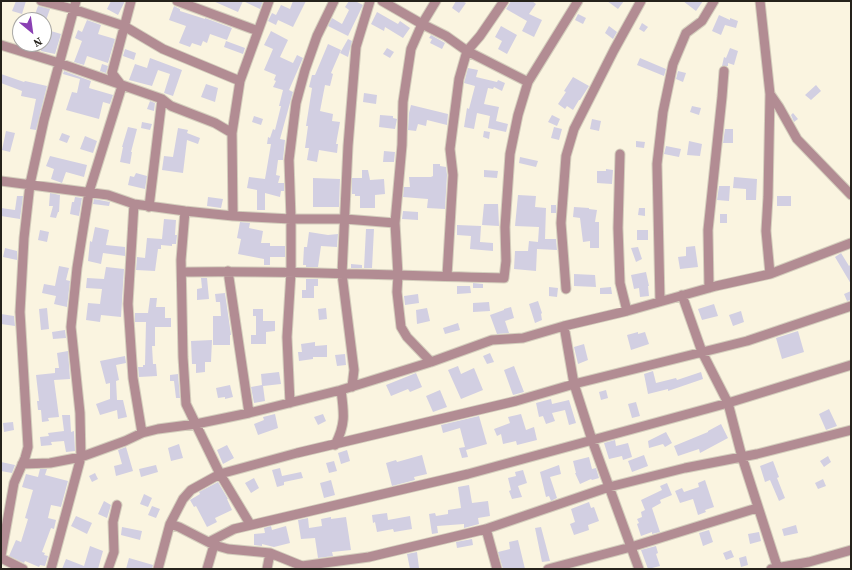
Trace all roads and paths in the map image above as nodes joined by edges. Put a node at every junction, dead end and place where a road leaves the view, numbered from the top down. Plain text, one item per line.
1 (41, 1) edge
2 (131, 1) edge
3 (177, 1) edge
4 (269, 1) edge
5 (334, 1) edge
6 (370, 1) edge
7 (382, 1) edge
8 (436, 1) edge
9 (504, 1) edge
10 (578, 1) edge
11 (641, 1) edge
12 (714, 1) edge
13 (760, 1) edge
14 (74, 5) edge
15 (422, 24) junction
16 (124, 26) junction
17 (258, 31) junction
18 (1, 45) edge
19 (467, 51) junction
20 (59, 63) junction
21 (724, 71) dead end
22 (240, 81) junction
23 (528, 82) junction
24 (122, 86) junction
25 (770, 94) junction
26 (162, 99) junction
27 (232, 133) junction
28 (620, 154) dead end
29 (1, 181) edge
30 (30, 184) junction
31 (89, 192) junction
32 (851, 195) edge
33 (134, 204) junction
34 (149, 207) junction
35 (185, 211) junction
36 (232, 216) junction
37 (291, 219) junction
38 (345, 219) junction
39 (395, 223) junction
40 (851, 243) edge
41 (228, 271) junction
42 (182, 272) junction
43 (291, 272) junction
44 (342, 274) junction
45 (770, 274) junction
46 (398, 275) junction
47 (448, 276) junction
48 (709, 288) junction
49 (566, 289) dead end
50 (682, 295) junction
51 (660, 301) junction
52 (851, 306) edge
53 (626, 311) junction
54 (564, 326) junction
55 (702, 352) junction
56 (431, 362) junction
57 (851, 365) edge
58 (574, 384) junction
59 (352, 387) junction
60 (341, 390) junction
61 (290, 403) junction
62 (728, 403) junction
63 (249, 413) junction
64 (196, 424) junction
65 (851, 430) edge
66 (142, 433) junction
67 (592, 440) junction
68 (335, 445) junction
69 (81, 457) junction
70 (742, 457) junction
71 (22, 464) junction
72 (220, 474) junction
73 (609, 487) junction
74 (117, 505) dead end
75 (758, 508) junction
76 (170, 524) junction
77 (250, 524) junction
78 (486, 530) junction
79 (212, 543) junction
80 (631, 547) junction
81 (851, 550) edge
82 (270, 553) junction
83 (1, 557) edge
84 (307, 568) edge
85 (775, 568) edge
86 (23, 569) edge
87 (51, 569) edge
88 (108, 569) edge
89 (158, 569) edge
90 (207, 569) edge
91 (267, 569) edge
92 (498, 569) edge
93 (548, 569) edge
94 (639, 569) edge

1 - 14 street
2 - 16 street
3 - 17 street
4 - 17 street
5 - 37 street
6 - 38 street
7 - 15 street
8 - 15 street
9 - 19 street
10 - 23 street
11 - 49 street
12 - 51 street
13 - 25 street
14 - 16 street
14 - 20 street
15 - 19 street
15 - 39 street
16 - 22 street
16 - 24 street
17 - 22 street
18 - 20 street
19 - 23 street
19 - 47 street
20 - 24 street
20 - 30 street
21 - 48 street
22 - 27 street
23 - 47 street
24 - 26 street
24 - 31 street
25 - 32 street
25 - 45 street
26 - 27 street
26 - 34 street
27 - 36 street
28 - 53 street
29 - 30 street
30 - 31 street
30 - 71 street
31 - 33 street
31 - 69 street
33 - 34 street
33 - 66 street
34 - 35 street
35 - 36 street
35 - 42 street
36 - 37 street
37 - 38 street
37 - 43 street
38 - 39 street
38 - 44 street
39 - 46 street
40 - 45 street
41 - 42 street
41 - 43 street
41 - 63 street
42 - 64 street
43 - 44 street
43 - 61 street
44 - 46 street
44 - 59 street
45 - 48 street
46 - 47 street
46 - 56 street
48 - 50 street
50 - 51 street
50 - 55 street
51 - 53 street
52 - 55 street
53 - 54 street
54 - 56 street
54 - 58 street
55 - 58 street
55 - 62 street
56 - 59 street
57 - 62 street
58 - 67 street
58 - 68 street
59 - 60 street
60 - 61 street
60 - 68 street
61 - 63 street
62 - 67 street
62 - 70 street
63 - 64 street
64 - 66 street
64 - 72 street
65 - 70 street
66 - 69 street
67 - 73 street
67 - 77 street
68 - 72 street
69 - 71 street
69 - 87 street
70 - 73 street
70 - 75 street
71 - 83 street
72 - 76 street
72 - 77 street
73 - 78 street
73 - 80 street
74 - 88 street
75 - 80 street
75 - 85 street
76 - 79 street
76 - 89 street
77 - 79 street
78 - 84 street
78 - 92 street
79 - 82 street
79 - 90 street
80 - 93 street
80 - 94 street
81 - 85 street
82 - 84 street
82 - 91 street
83 - 86 street

